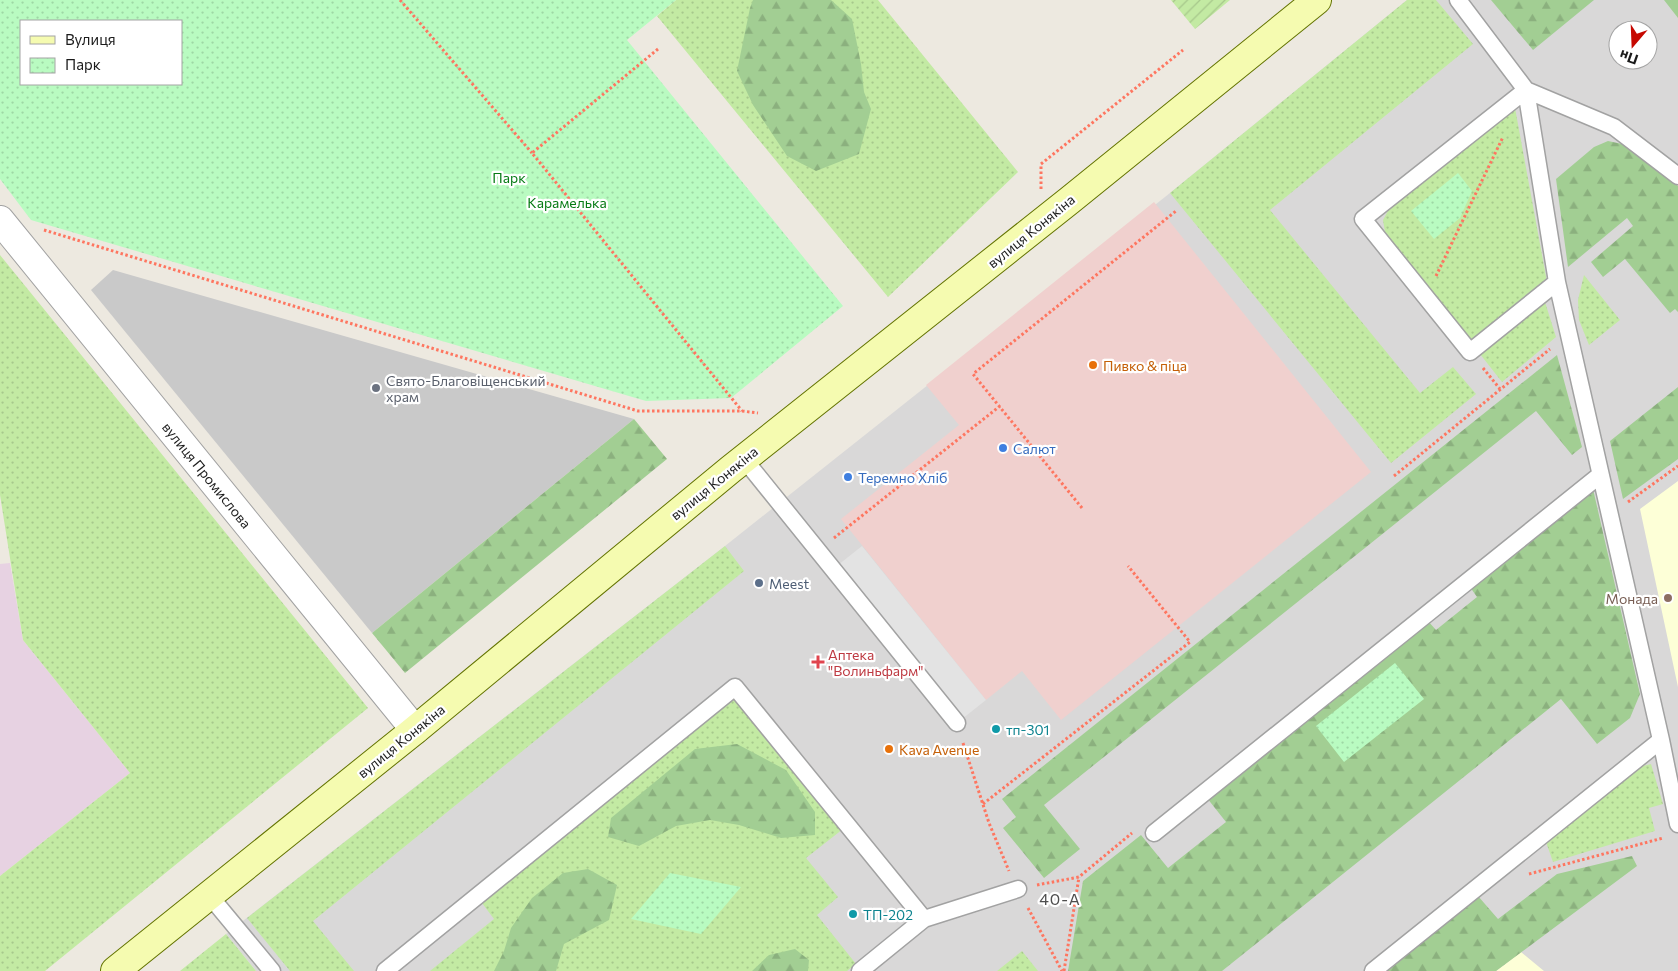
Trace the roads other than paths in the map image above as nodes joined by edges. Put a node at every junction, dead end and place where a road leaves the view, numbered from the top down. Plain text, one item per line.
1 (1317, 0) edge
2 (1458, 0) edge
3 (1526, 90) junction
4 (1678, 176) edge
5 (0, 220) edge
6 (1557, 282) junction
7 (744, 459) junction
8 (1600, 475) junction
9 (957, 723) road end
10 (415, 730) junction
11 (1661, 740) junction
12 (1673, 830) edge
13 (1154, 833) road end
14 (1018, 889) road end
15 (209, 895) junction
16 (924, 919) junction
17 (115, 971) edge
18 (272, 971) edge
19 (384, 971) edge
20 (860, 971) edge
21 (1373, 971) edge

1 - 7 street, вулиця Конякіна
2 - 3 lane
3 - 4 lane
3 - 6 lane
3 - 6 lane
5 - 10 street, вулиця Промислова
6 - 8 lane
7 - 9 lane
7 - 10 street, вулиця Конякіна
8 - 11 lane
8 - 13 lane
10 - 15 street, вулиця Конякіна
11 - 12 lane
11 - 21 lane
14 - 16 lane
15 - 17 street, вулиця Конякіна
15 - 18 lane
16 - 19 lane
16 - 20 lane

